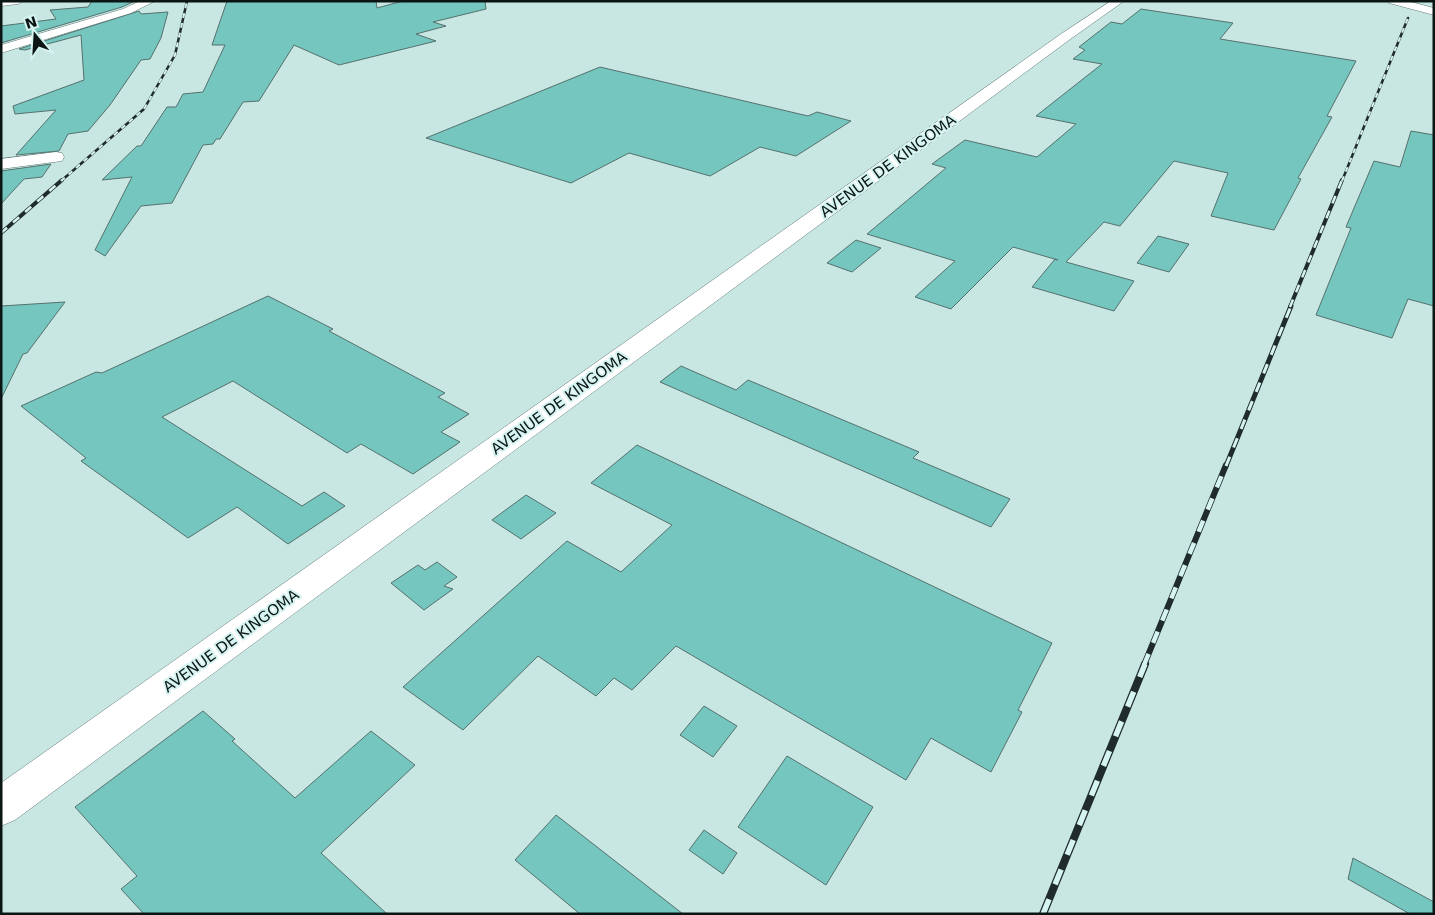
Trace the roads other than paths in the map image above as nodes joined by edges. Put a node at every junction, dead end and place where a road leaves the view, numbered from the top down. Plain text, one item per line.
1 (18, 1) edge
2 (150, 1) edge
3 (1119, 1) edge
4 (1393, 1) edge
5 (1, 3) edge
6 (1434, 12) edge
7 (1, 49) edge
8 (56, 157) dead end
9 (1, 164) edge
10 (1, 807) edge

1 - 5 street
2 - 7 street
3 - 10 street, AVENUE DE KINGOMA
4 - 6 street
8 - 9 street

